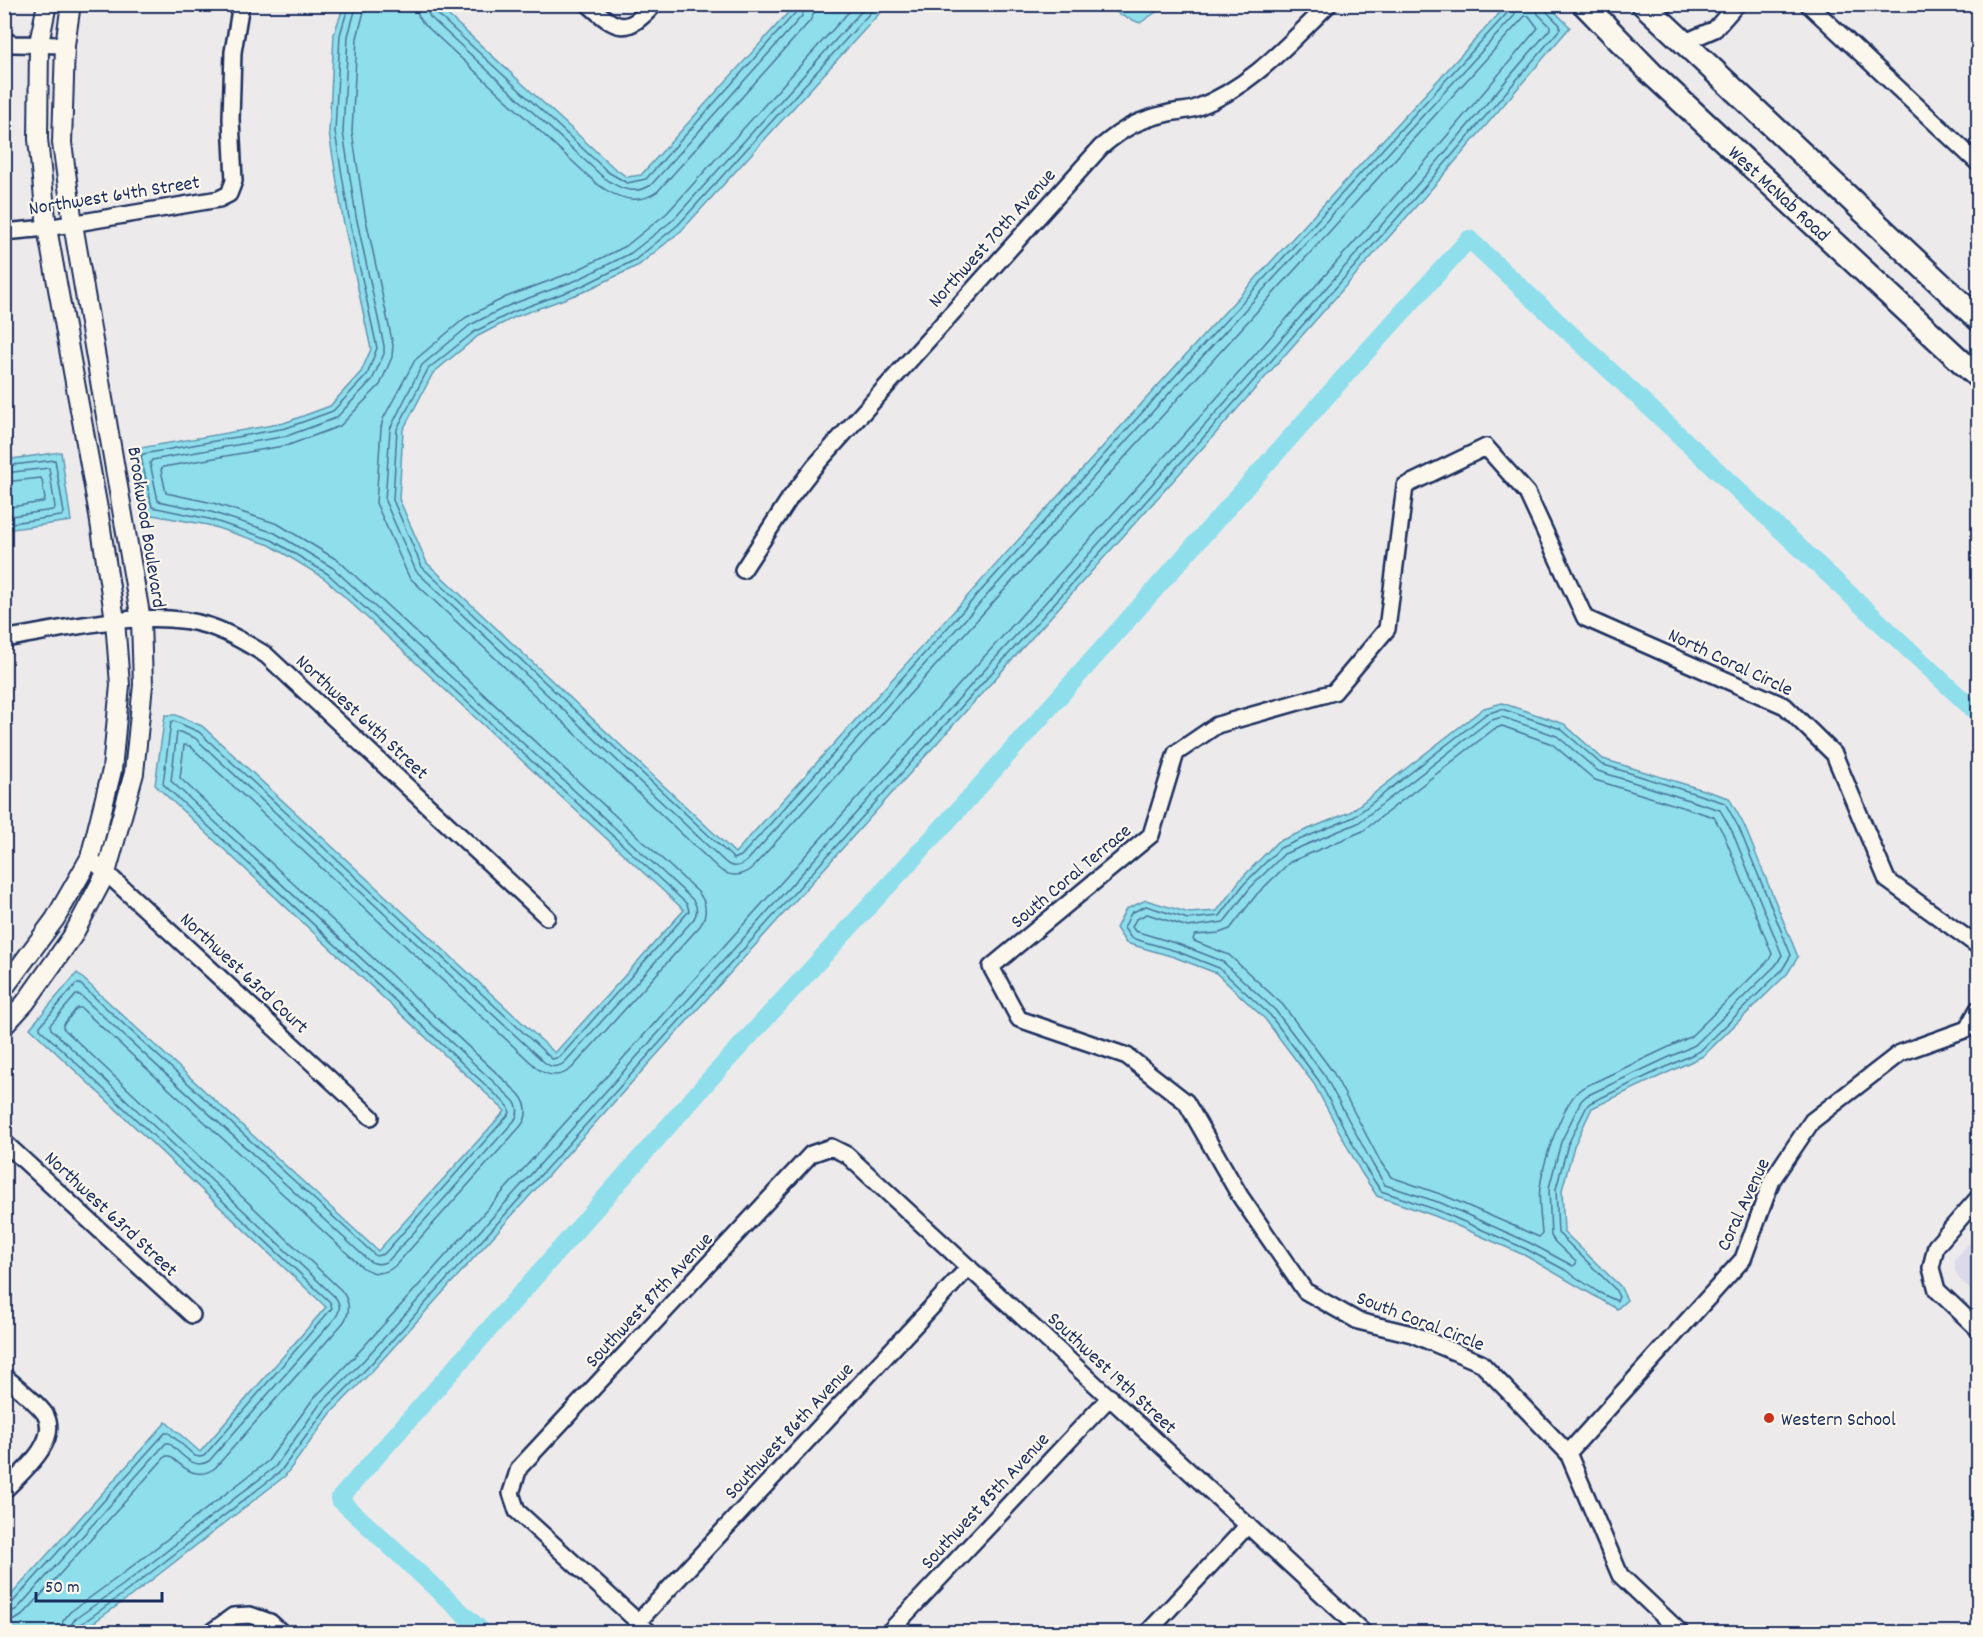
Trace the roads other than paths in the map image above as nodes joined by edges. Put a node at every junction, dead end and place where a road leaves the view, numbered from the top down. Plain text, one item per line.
1 (46, 4) edge
2 (71, 4) edge
3 (241, 4) edge
4 (588, 4) edge
5 (655, 4) edge
6 (1329, 4) edge
7 (1584, 4) edge
8 (1643, 4) edge
9 (1737, 4) edge
10 (1808, 4) edge
11 (4, 40) edge
12 (39, 43) junction
13 (1683, 43) junction
14 (65, 45) junction
15 (1978, 163) edge
16 (73, 224) junction
17 (47, 228) junction
18 (4, 232) edge
19 (1978, 319) edge
20 (1978, 377) edge
21 (1486, 447) joint
22 (743, 570) dead end
23 (115, 620) junction
24 (141, 620) junction
25 (4, 639) edge
26 (90, 858) junction
27 (106, 873) junction
28 (547, 917) dead end
29 (1978, 946) edge
30 (991, 967) joint
31 (4, 988) edge
32 (1978, 1009) edge
33 (4, 1026) edge
34 (371, 1117) dead end
35 (4, 1142) edge
36 (831, 1147) joint
37 (1978, 1198) edge
38 (969, 1267) junction
39 (192, 1315) dead end
40 (1978, 1329) edge
41 (4, 1376) edge
42 (1110, 1397) junction
43 (1568, 1453) junction
44 (4, 1491) edge
45 (1248, 1525) junction
46 (644, 1627) edge
47 (211, 1632) edge
48 (281, 1632) edge
49 (889, 1632) edge
50 (1148, 1632) edge
51 (1363, 1632) edge
52 (1680, 1632) edge

1 - 12 street
2 - 14 street, Brookwood Boulevard
3 - 16 street, Northwest 64th Street
4 - 5 street
6 - 22 street, Northwest 70th Avenue
7 - 20 main road, West McNab Road
8 - 13 main road
9 - 13 street
10 - 15 street
11 - 12 street
12 - 14 street
12 - 17 street
13 - 19 main road
14 - 16 street, Brookwood Boulevard
16 - 17 street, Northwest 64th Street
16 - 24 street, Brookwood Boulevard
17 - 18 street, Northwest 64th Street
17 - 23 street
21 - 29 street, North Coral Circle
21 - 30 street, South Coral Terrace
23 - 24 street, Northwest 64th Street
23 - 25 street, Northwest 64th Street
23 - 26 street
24 - 27 street, Brookwood Boulevard
24 - 28 street, Northwest 64th Street
26 - 27 street, Northwest 63rd Court
26 - 31 street
27 - 33 street, Brookwood Boulevard
27 - 34 street, Northwest 63rd Court
30 - 43 street, South Coral Circle
32 - 43 street, Coral Avenue
35 - 39 street, Northwest 63rd Street
36 - 38 street, Southwest 19th Street
36 - 46 street, Southwest 87th Avenue
37 - 40 street
38 - 42 street, Southwest 19th Street
38 - 46 street, Southwest 86th Avenue
41 - 44 street
42 - 45 street, Southwest 19th Street
42 - 49 street, Southwest 85th Avenue
43 - 52 street, South Coral Circle
45 - 50 street
45 - 51 street, Southwest 19th Street
47 - 48 street

